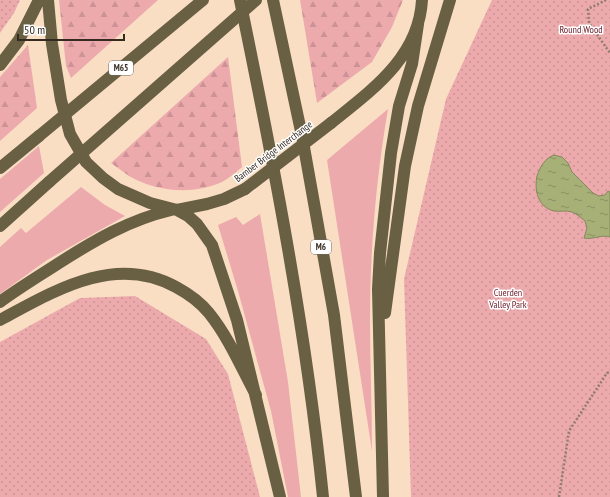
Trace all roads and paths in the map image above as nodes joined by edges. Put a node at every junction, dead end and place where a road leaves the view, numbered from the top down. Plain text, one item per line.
1 (39, 0) edge
2 (48, 0) edge
3 (203, 0) edge
4 (240, 0) edge
5 (256, 0) edge
6 (273, 0) edge
7 (450, 0) edge
8 (606, 0) edge
9 (423, 3) edge
10 (418, 24) junction
11 (610, 53) edge
12 (0, 65) edge
13 (0, 168) edge
14 (174, 210) junction
15 (0, 226) edge
16 (0, 302) edge
17 (0, 320) edge
18 (379, 362) junction
19 (610, 372) edge
20 (256, 395) junction
21 (280, 497) edge
22 (324, 497) edge
23 (356, 497) edge
24 (383, 497) edge
25 (559, 497) edge

1 - 12 highway
2 - 14 highway, Bamber Bridge Interchange
3 - 13 highway, M65, bridge
4 - 22 highway
5 - 15 highway, bridge
6 - 23 highway, M6
7 - 18 highway
8 - 11 path
9 - 10 highway, Bamber Bridge Interchange
10 - 14 highway, Bamber Bridge Interchange, bridge
10 - 18 highway
14 - 16 highway
14 - 20 highway
17 - 20 highway
18 - 24 highway
19 - 25 path
20 - 21 highway

